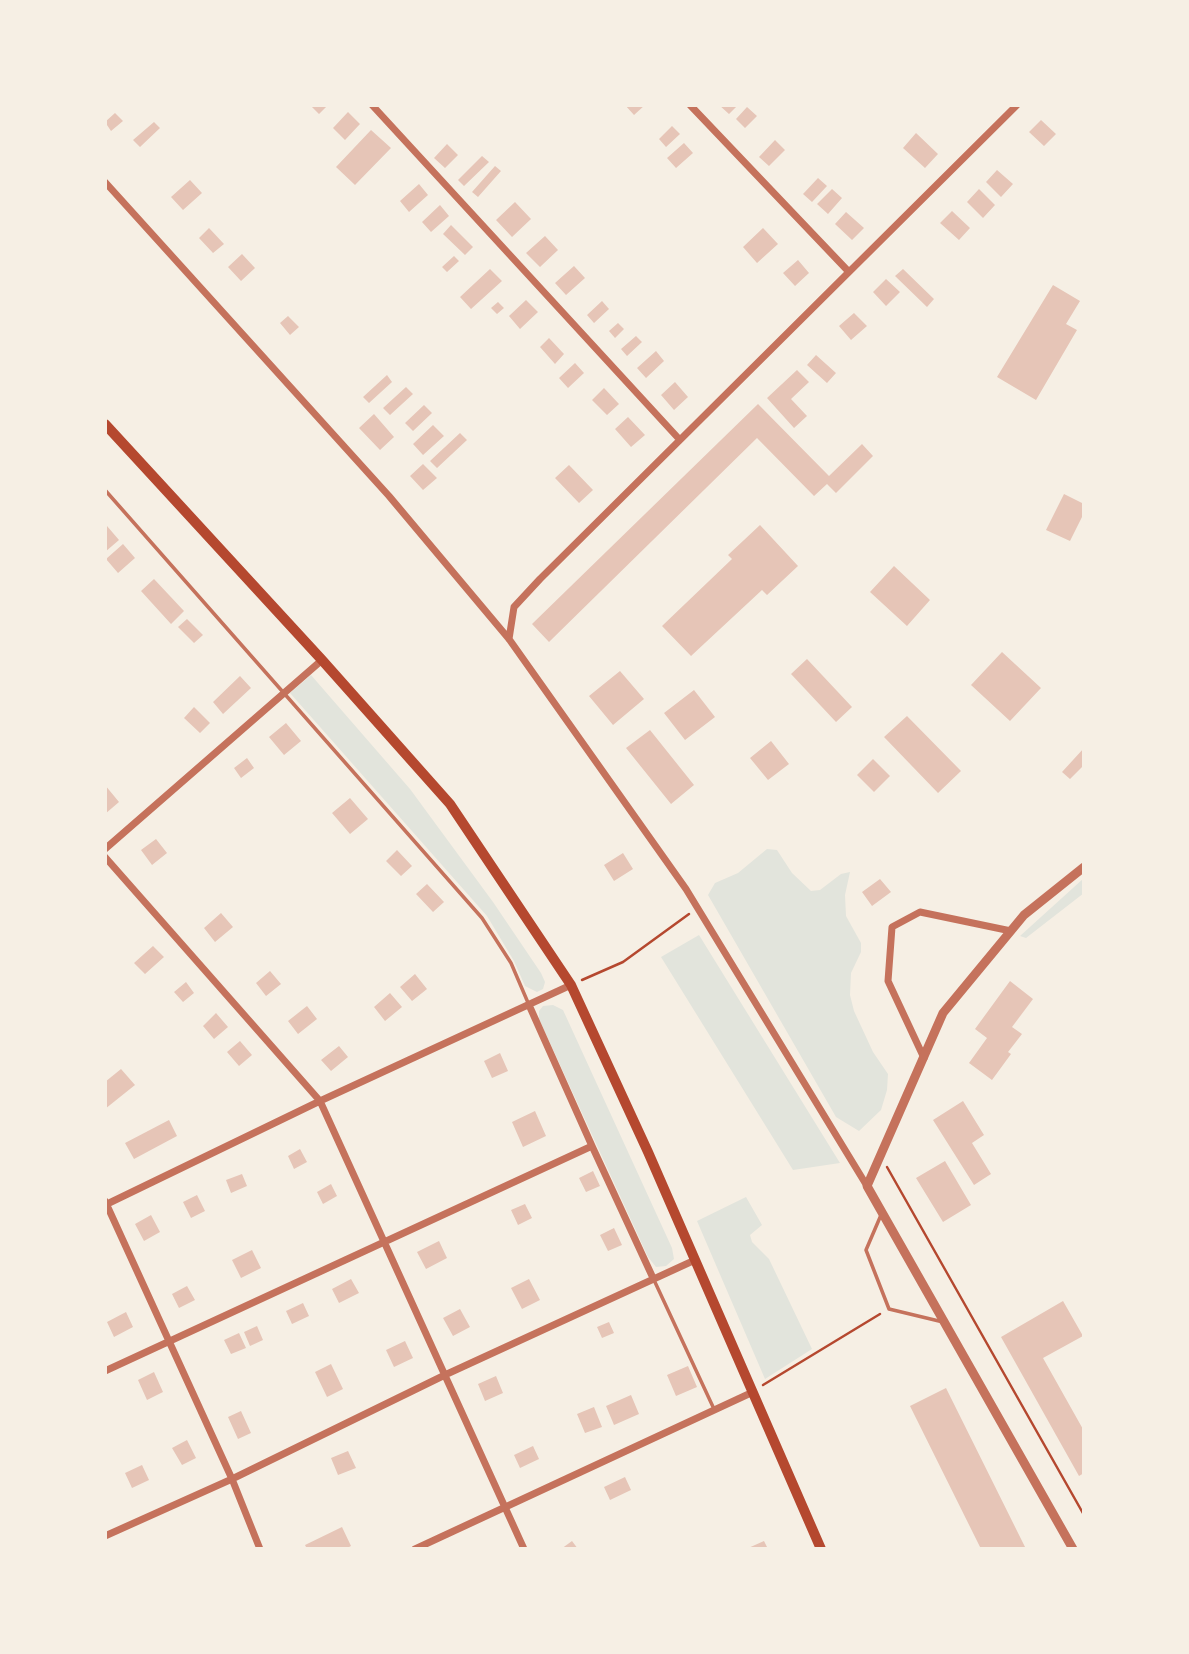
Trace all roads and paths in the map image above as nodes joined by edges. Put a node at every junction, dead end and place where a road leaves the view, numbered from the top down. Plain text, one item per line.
1 (372, 105) edge
2 (690, 105) edge
3 (1017, 105) edge
4 (105, 182) edge
5 (849, 272) junction
6 (105, 424) edge
7 (680, 440) junction
8 (105, 490) edge
9 (509, 639) junction
10 (321, 660) junction
11 (284, 692) junction
12 (105, 849) edge
13 (105, 857) edge
14 (1084, 867) edge
15 (697, 908) junction
16 (1011, 931) junction
17 (571, 985) junction
18 (529, 1005) junction
19 (923, 1058) junction
20 (320, 1101) junction
21 (592, 1146) junction
22 (880, 1155) junction
23 (867, 1186) junction
24 (106, 1203) edge
25 (882, 1213) junction
26 (383, 1243) junction
27 (695, 1260) junction
28 (653, 1278) junction
29 (889, 1309) junction
30 (943, 1322) junction
31 (169, 1341) junction
32 (105, 1371) edge
33 (447, 1374) junction
34 (752, 1392) junction
35 (715, 1409) junction
36 (232, 1479) junction
37 (505, 1507) junction
38 (1084, 1515) edge
39 (105, 1536) edge
40 (260, 1549) edge
41 (415, 1549) edge
42 (524, 1549) edge
43 (821, 1549) edge
44 (1073, 1549) edge

1 - 7 street
2 - 5 street
3 - 5 street
4 - 9 street
5 - 7 street
6 - 10 main road
7 - 9 street
8 - 11 lane
9 - 15 street
10 - 11 street
10 - 17 main road
11 - 12 street
11 - 18 lane
13 - 20 street
14 - 16 street
15 - 17 path
15 - 23 street
16 - 19 street
16 - 19 street
17 - 18 street
17 - 27 main road
18 - 20 street
18 - 21 street
19 - 22 street
20 - 24 street
20 - 26 street
21 - 26 street
21 - 28 street
22 - 23 street
22 - 38 path
23 - 25 street
24 - 31 street
25 - 29 lane
25 - 30 street
26 - 31 street
26 - 33 street
27 - 28 street
27 - 34 main road
28 - 33 street
28 - 35 lane
29 - 30 lane
29 - 34 path
30 - 44 street
31 - 32 street
31 - 36 street
33 - 36 street
33 - 37 street
34 - 35 street
34 - 43 main road
35 - 37 street
36 - 39 street
36 - 40 street
37 - 41 street
37 - 42 street

